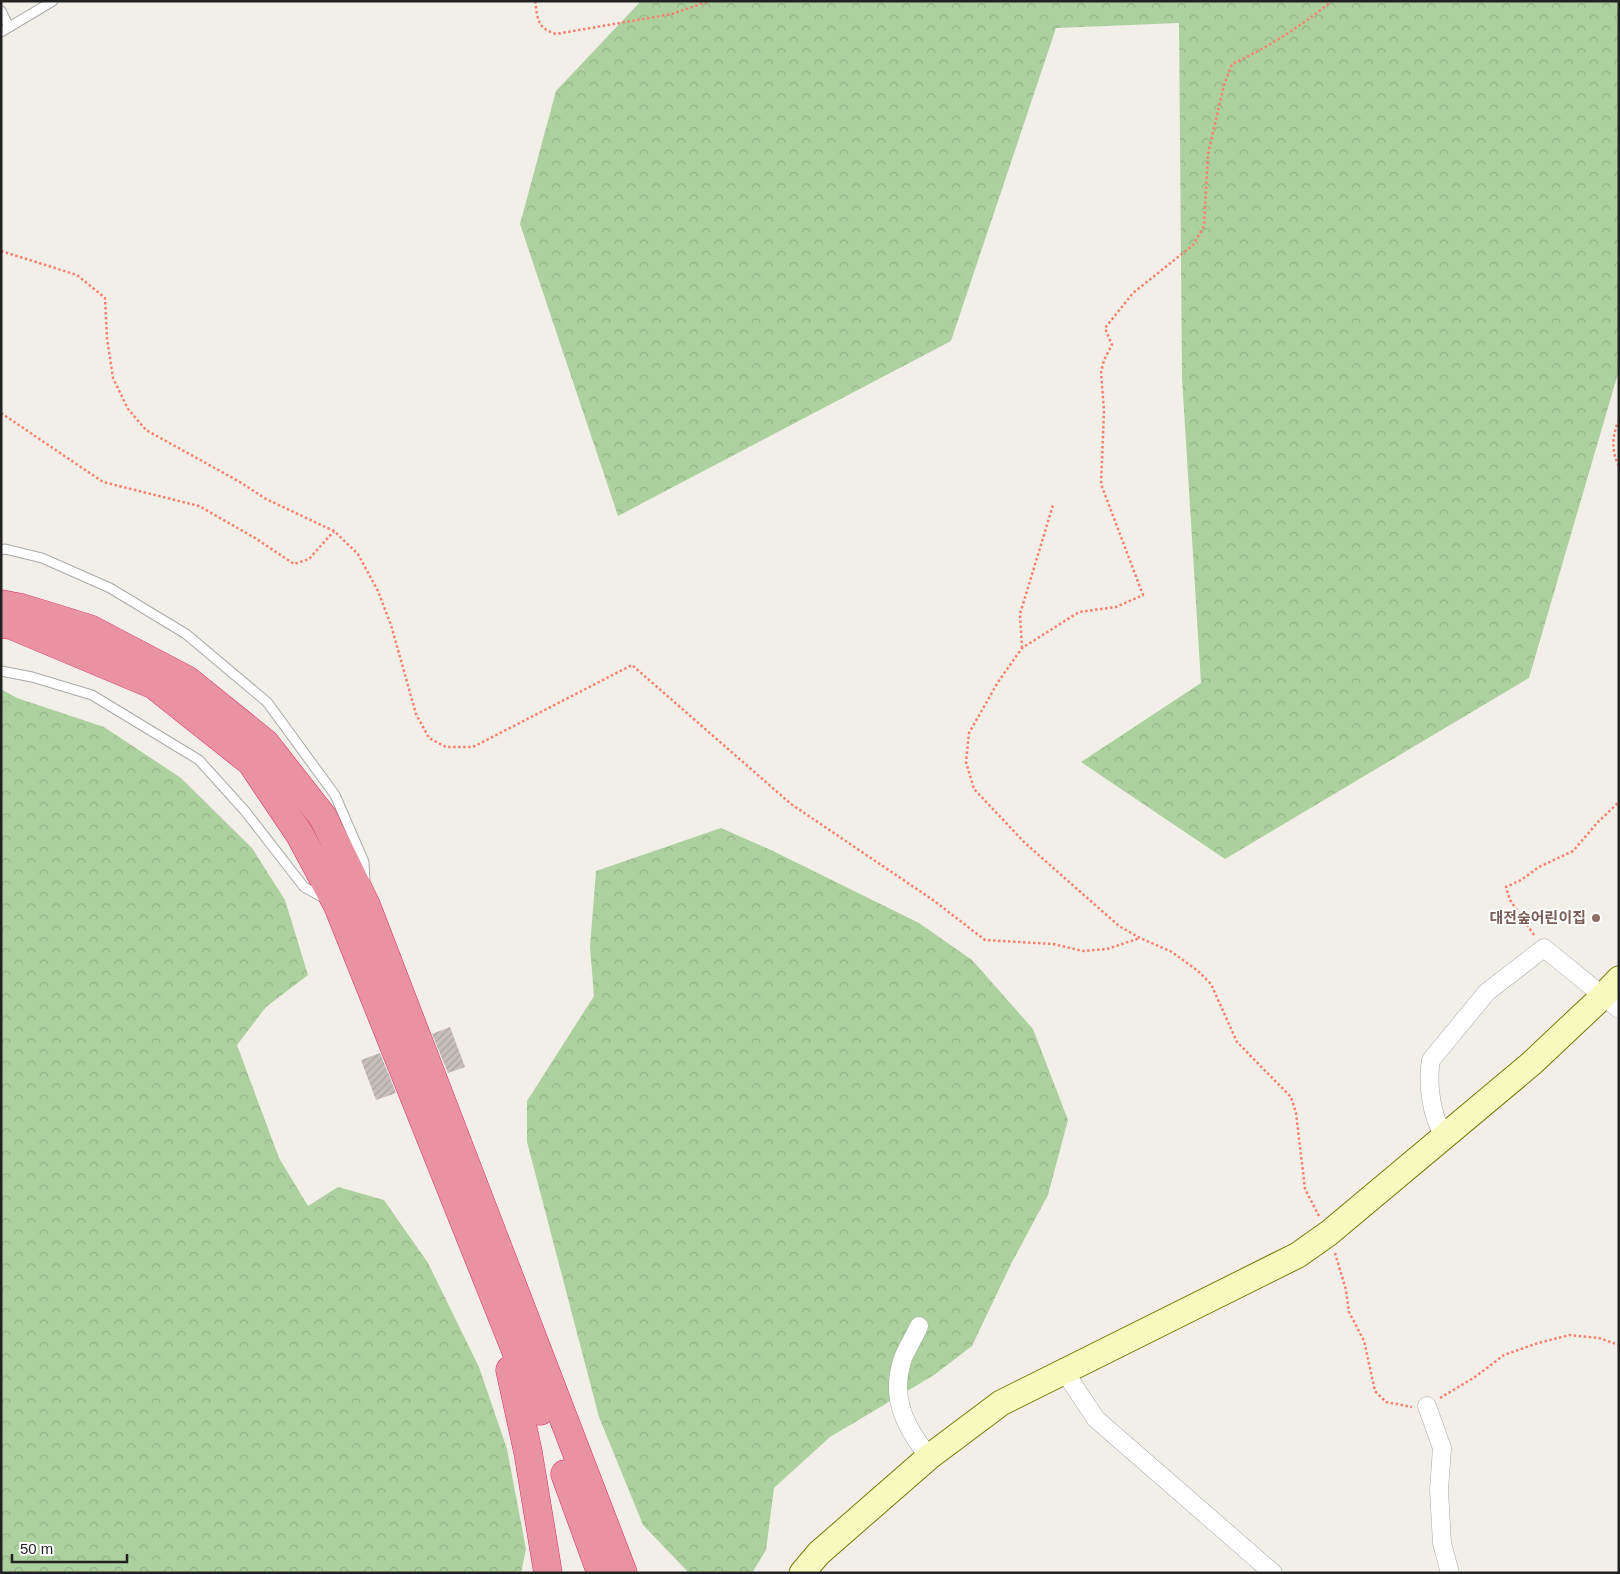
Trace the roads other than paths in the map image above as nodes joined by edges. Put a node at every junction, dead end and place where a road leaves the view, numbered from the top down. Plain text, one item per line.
1 (53, 1) edge
2 (1, 11) edge
3 (5, 29) edge
4 (1, 550) edge
5 (7, 620) edge
6 (1, 671) edge
7 (366, 904) junction
8 (338, 906) junction
9 (1619, 978) edge
10 (1610, 1003) edge
11 (1444, 1135) junction
12 (492, 1293) junction
13 (920, 1326) dead end
14 (1064, 1371) junction
15 (1427, 1406) road end
16 (929, 1456) junction
17 (613, 1546) junction
18 (548, 1573) edge
19 (601, 1573) edge
20 (623, 1573) edge
21 (636, 1573) edge
22 (802, 1573) edge
23 (1273, 1573) edge
24 (1450, 1573) edge

1 - 3 lane
2 - 3 lane
4 - 7 lane
5 - 7 highway
5 - 8 highway
6 - 8 lane
7 - 17 highway
8 - 12 highway
9 - 10 street
10 - 11 street
10 - 11 street
11 - 14 street
12 - 18 highway
12 - 19 highway
13 - 16 street
14 - 16 street
14 - 23 street
15 - 24 street
16 - 22 street
17 - 20 highway
17 - 21 highway

